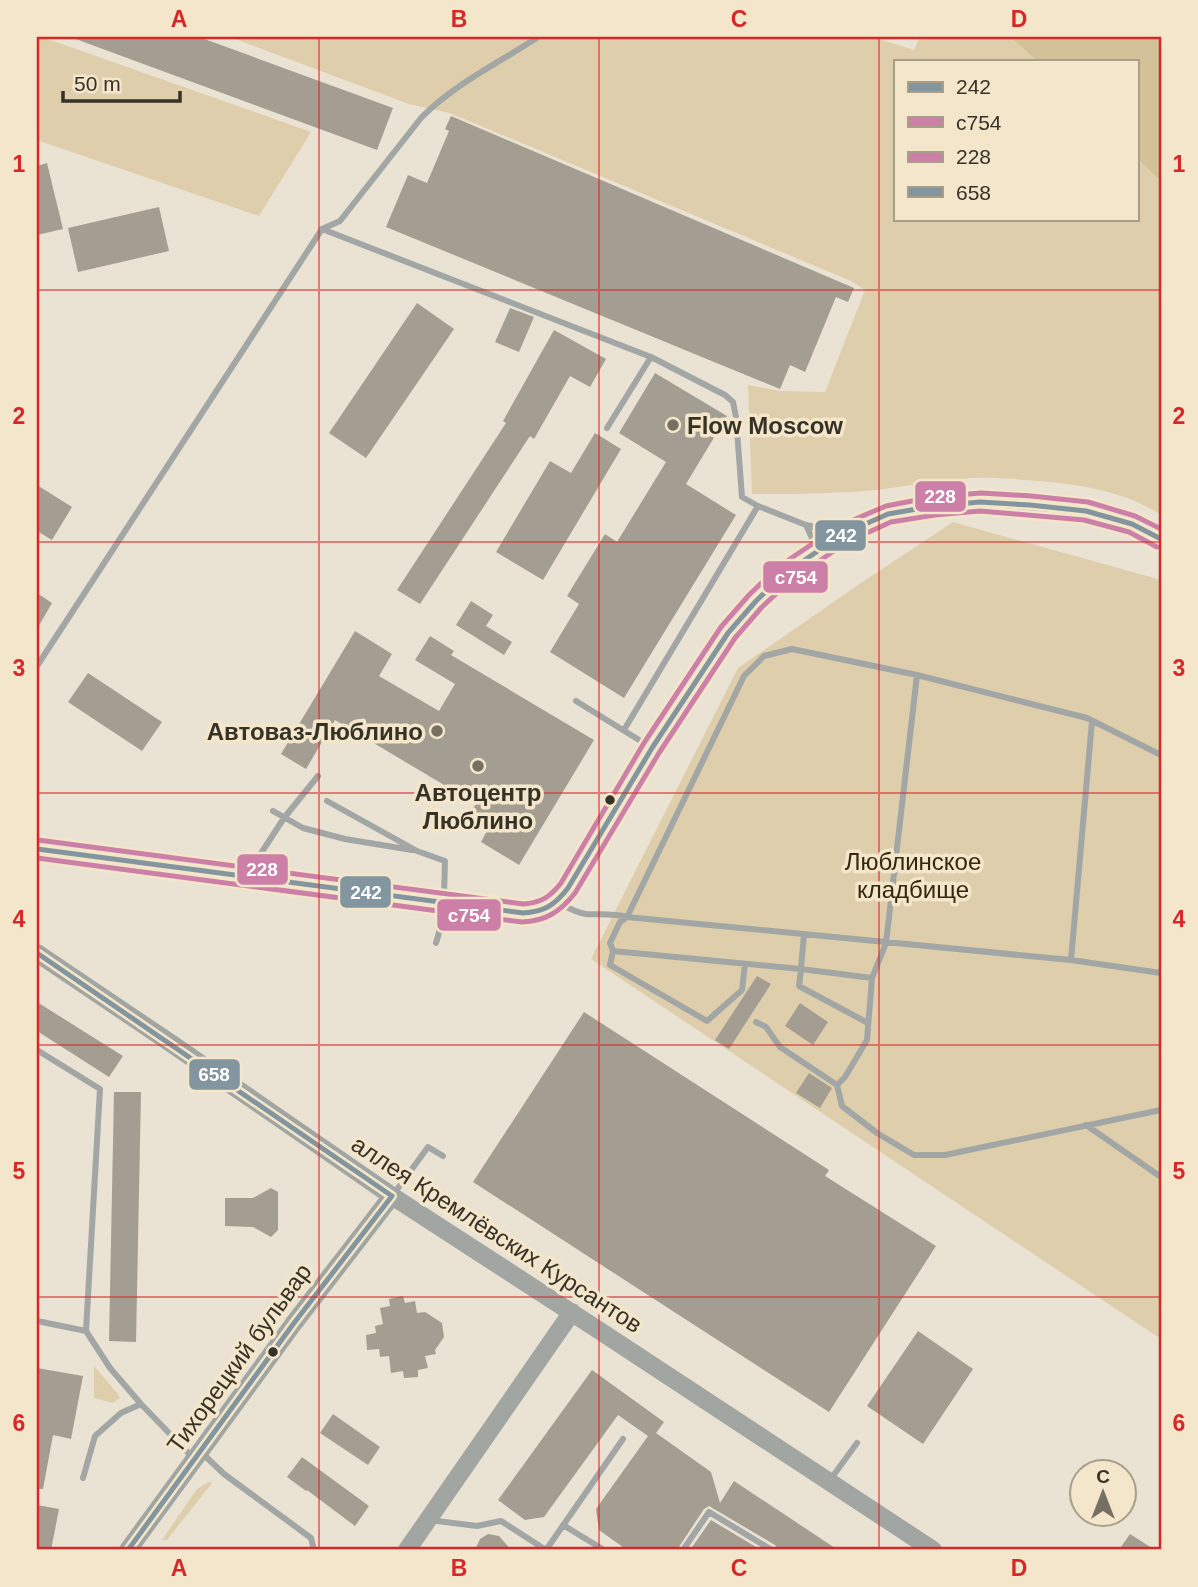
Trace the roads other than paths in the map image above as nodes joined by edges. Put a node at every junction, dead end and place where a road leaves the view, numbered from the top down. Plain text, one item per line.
1 (538, 37) edge
2 (322, 229) junction
3 (651, 357) junction
4 (607, 428) dead end
5 (758, 506) junction
6 (806, 525) junction
7 (843, 534) junction
8 (1161, 540) edge
9 (817, 550) junction
10 (37, 666) edge
11 (916, 675) junction
12 (576, 701) dead end
13 (1092, 721) junction
14 (624, 730) junction
15 (652, 748) junction
16 (1161, 755) edge
17 (318, 776) dead end
18 (327, 801) dead end
19 (273, 811) dead end
20 (284, 818) junction
21 (37, 849) edge
22 (417, 851) junction
23 (254, 878) junction
24 (558, 902) junction
25 (444, 903) junction
26 (627, 917) junction
27 (804, 934) junction
28 (436, 943) dead end
29 (886, 943) junction
30 (613, 951) junction
31 (37, 953) edge
32 (1071, 960) junction
33 (745, 964) junction
34 (801, 969) junction
35 (1161, 973) edge
36 (872, 978) junction
37 (756, 1022) dead end
38 (868, 1023) junction
39 (37, 1050) edge
40 (837, 1085) junction
41 (1161, 1110) edge
42 (1086, 1125) junction
43 (443, 1156) dead end
44 (1161, 1177) edge
45 (392, 1196) junction
46 (572, 1312) junction
47 (37, 1321) edge
48 (86, 1332) junction
49 (141, 1404) junction
50 (623, 1438) dead end
51 (857, 1443) dead end
52 (198, 1456) junction
53 (83, 1478) dead end
54 (829, 1482) junction
55 (428, 1520) junction
56 (563, 1525) junction
57 (128, 1550) edge
58 (314, 1550) edge
59 (407, 1550) edge
60 (546, 1550) edge
61 (604, 1550) edge
62 (683, 1550) edge
63 (772, 1550) edge
64 (933, 1550) edge

1 - 2 lane
2 - 3 lane
2 - 10 lane
3 - 4 lane
3 - 5 lane
5 - 6 lane
5 - 14 lane
6 - 7 lane
6 - 9 lane
7 - 8 street
7 - 9 street
9 - 15 street
11 - 13 lane
11 - 26 lane
11 - 29 lane
12 - 14 lane
13 - 16 lane
13 - 32 lane
14 - 15 lane
15 - 24 street
17 - 20 lane
18 - 22 lane
19 - 20 lane
20 - 22 lane
20 - 23 lane
21 - 23 street
22 - 25 lane
23 - 25 street
24 - 25 street
24 - 26 lane
25 - 28 lane
26 - 27 lane
26 - 30 lane
27 - 29 lane
27 - 34 lane
29 - 32 lane
29 - 36 lane
30 - 33 lane
30 - 33 lane
31 - 45 street, аллея Кремлёвских Курсантов
32 - 35 lane
33 - 34 lane
34 - 36 lane
34 - 38 lane
36 - 38 lane
37 - 40 lane
38 - 40 lane
39 - 48 lane
40 - 42 lane
41 - 42 lane
42 - 44 lane
43 - 45 lane
45 - 46 street, аллея Кремлёвских Курсантов
45 - 52 street, Тихорецкий бульвар
46 - 54 street, аллея Кремлёвских Курсантов
46 - 55 street
47 - 48 lane
48 - 49 lane
49 - 52 lane
49 - 53 lane
50 - 56 lane
51 - 54 lane
52 - 57 street, Тихорецкий бульвар
52 - 58 lane
54 - 64 street, аллея Кремлёвских Курсантов
55 - 59 street
55 - 60 lane
56 - 60 lane
56 - 61 lane
62 - 63 lane

